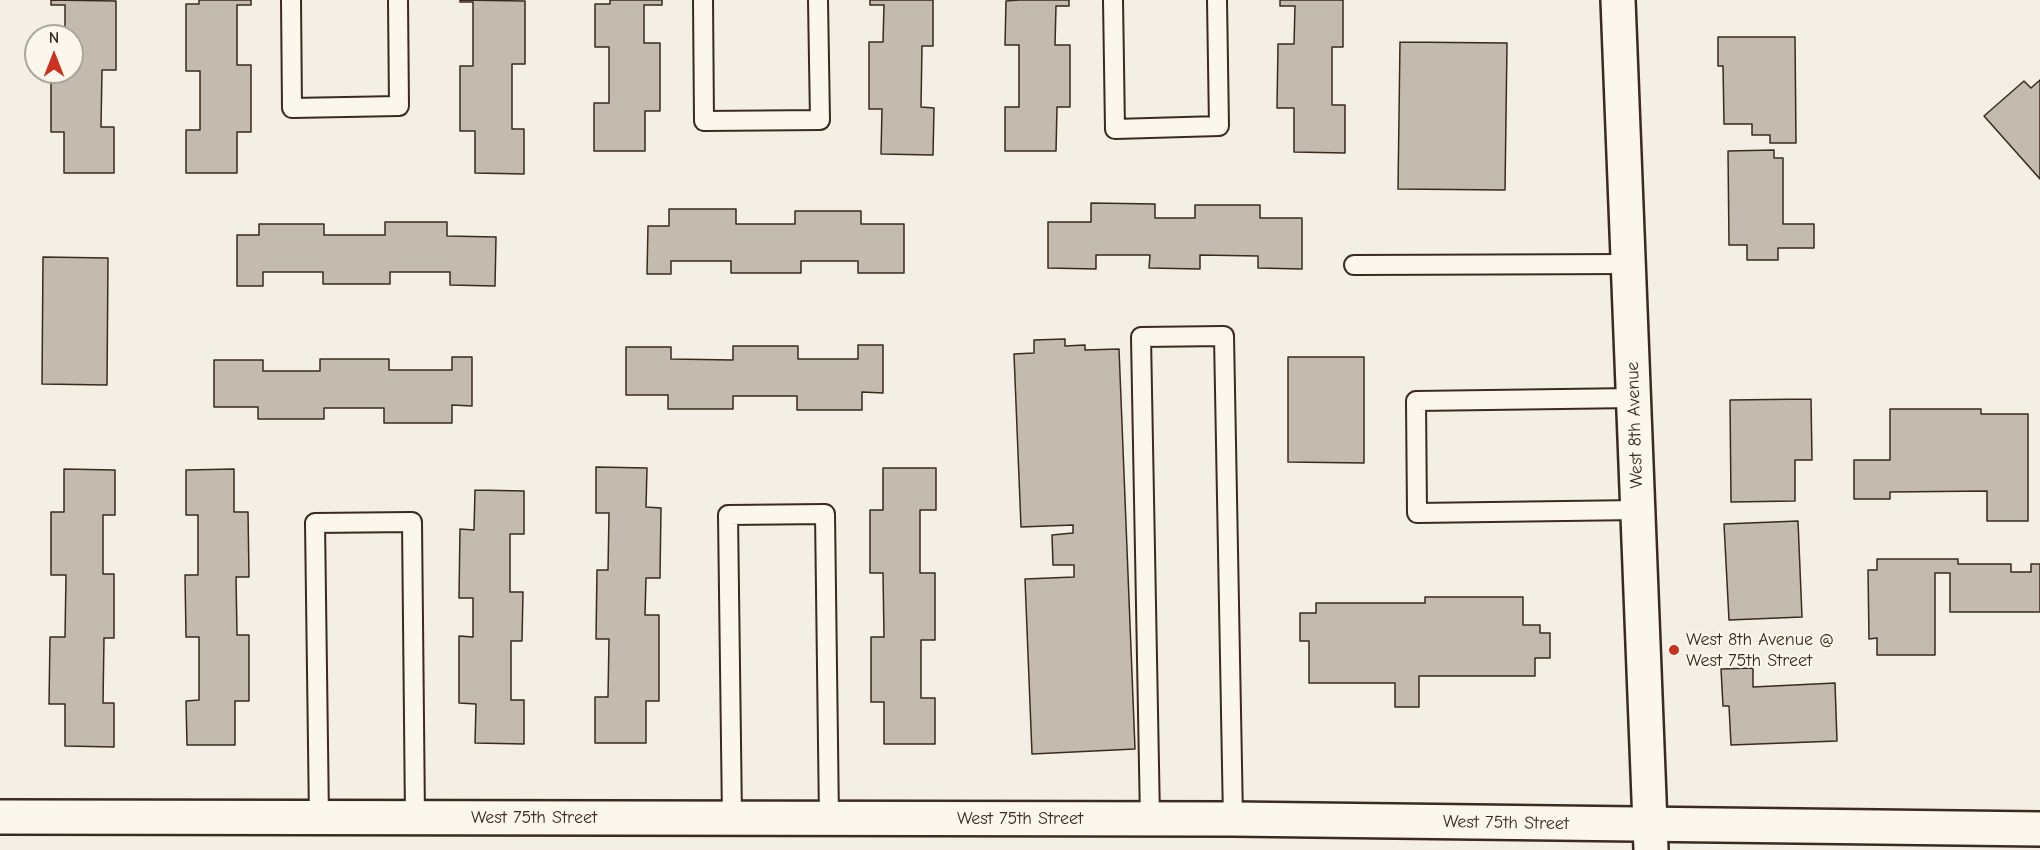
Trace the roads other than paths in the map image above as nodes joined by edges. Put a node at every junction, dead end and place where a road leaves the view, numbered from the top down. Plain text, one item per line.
1 (291, 0) edge
2 (398, 0) edge
3 (703, 0) edge
4 (818, 0) edge
5 (1113, 0) edge
6 (1217, 0) edge
7 (1617, 0) edge
8 (1628, 264) junction
9 (1354, 265) dead end
10 (1634, 398) junction
11 (1638, 510) junction
12 (0, 817) edge
13 (319, 818) junction
14 (415, 818) junction
15 (732, 818) junction
16 (829, 819) junction
17 (1150, 819) junction
18 (1233, 819) junction
19 (2040, 829) edge
20 (1650, 837) edge

1 - 2 lane
3 - 4 lane
5 - 6 lane
7 - 8 street, West 8th Avenue
8 - 9 lane
8 - 10 street, West 8th Avenue
10 - 11 street, West 8th Avenue
10 - 11 lane
11 - 20 street, West 8th Avenue
12 - 13 street, West 75th Street
13 - 14 street, West 75th Street
13 - 14 lane
14 - 15 street, West 75th Street
15 - 16 street, West 75th Street
15 - 16 lane
16 - 17 street, West 75th Street
17 - 18 street, West 75th Street
17 - 18 lane
18 - 20 street, West 75th Street
19 - 20 street, West 75th Street

